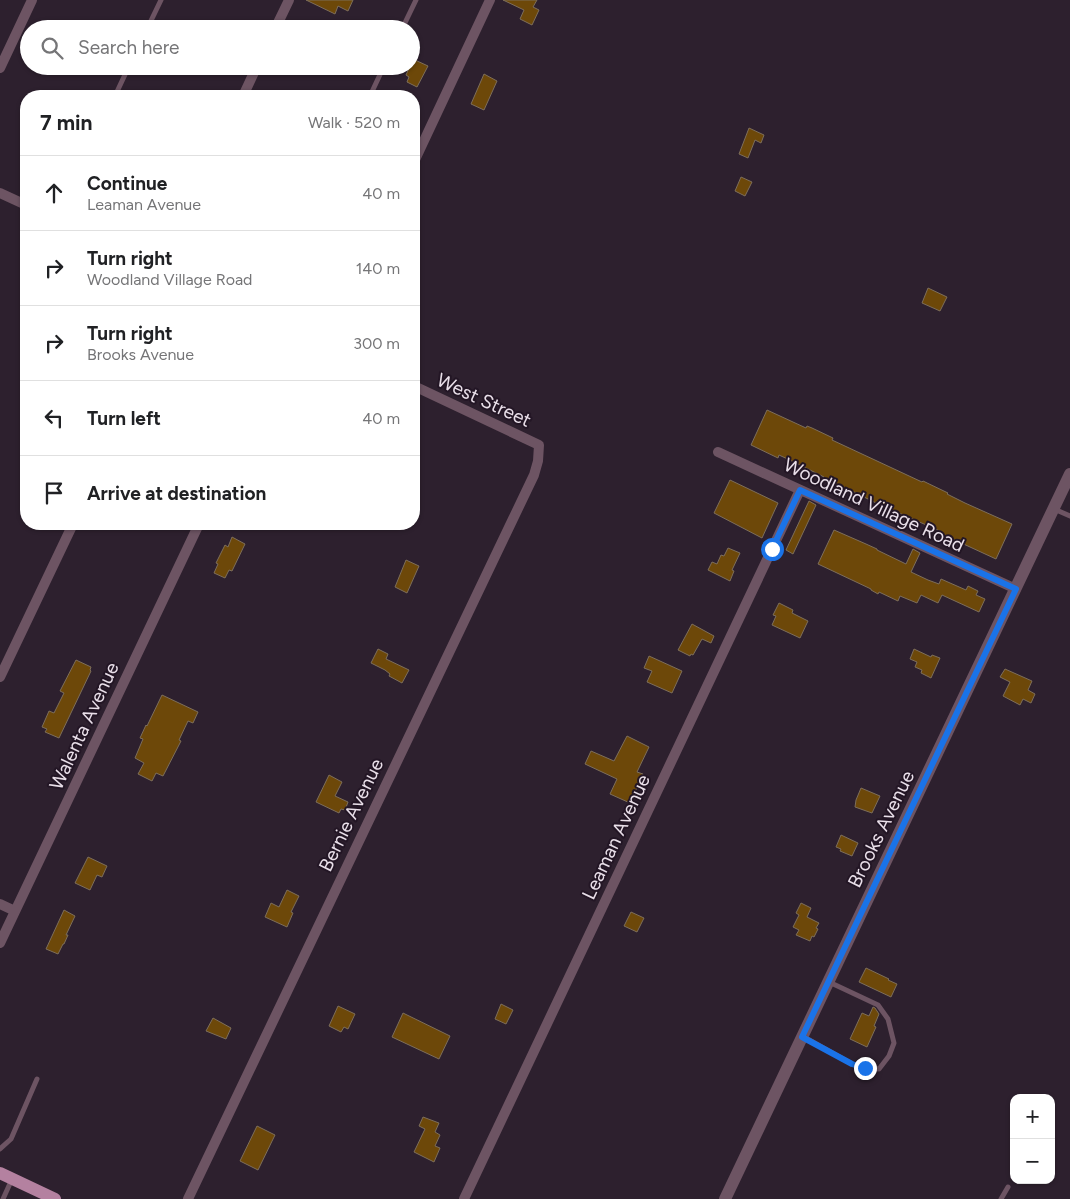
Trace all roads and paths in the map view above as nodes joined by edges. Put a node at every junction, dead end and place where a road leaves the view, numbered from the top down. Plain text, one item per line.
1 (32, 0) edge
2 (161, 0) edge
3 (289, 0) edge
4 (416, 0) edge
5 (490, 0) edge
6 (23, 20) edge
7 (151, 20) edge
8 (279, 20) edge
9 (406, 20) edge
10 (20, 26) edge
11 (0, 68) edge
12 (124, 75) edge
13 (253, 75) edge
14 (380, 75) edge
15 (117, 90) edge
16 (246, 90) edge
17 (373, 90) edge
18 (420, 149) edge
19 (0, 193) edge
20 (20, 202) edge
21 (420, 389) edge
22 (539, 445) joint
23 (718, 452) dead end
24 (1070, 474) edge
25 (800, 490) junction
26 (1054, 509) junction
27 (1070, 516) edge
28 (70, 530) edge
29 (196, 530) edge
30 (1016, 589) junction
31 (0, 677) edge
32 (0, 904) edge
33 (15, 911) junction
34 (0, 942) edge
35 (829, 982) junction
36 (802, 1037) junction
37 (37, 1079) dead end
38 (0, 1149) edge
39 (0, 1173) edge
40 (12, 1179) junction
41 (1008, 1186) dead end
42 (34, 1194) edge
43 (3, 1199) edge
44 (55, 1199) edge
45 (188, 1199) edge
46 (464, 1199) edge
47 (725, 1199) edge
48 (1002, 1199) edge

1 - 6 street
2 - 7 lane
3 - 8 street
4 - 9 lane
5 - 18 street
10 - 11 street
12 - 15 lane
13 - 16 street
14 - 17 lane
19 - 20 street
21 - 22 street, West Street
22 - 45 street, Bernie Avenue
23 - 25 street, Woodland Village Road
24 - 26 street, Brooks Avenue
25 - 30 street, Woodland Village Road
25 - 46 street, Leaman Avenue
26 - 27 lane
26 - 30 street, Brooks Avenue
28 - 31 street
29 - 33 street, Walenta Avenue
30 - 35 street, Brooks Avenue
32 - 33 street
33 - 34 street, Walenta Avenue
35 - 36 street, Brooks Avenue
35 - 36 lane
36 - 47 street, Brooks Avenue
37 - 38 lane
39 - 40 main road
40 - 42 main road
40 - 43 lane
41 - 48 lane
42 - 44 main road

